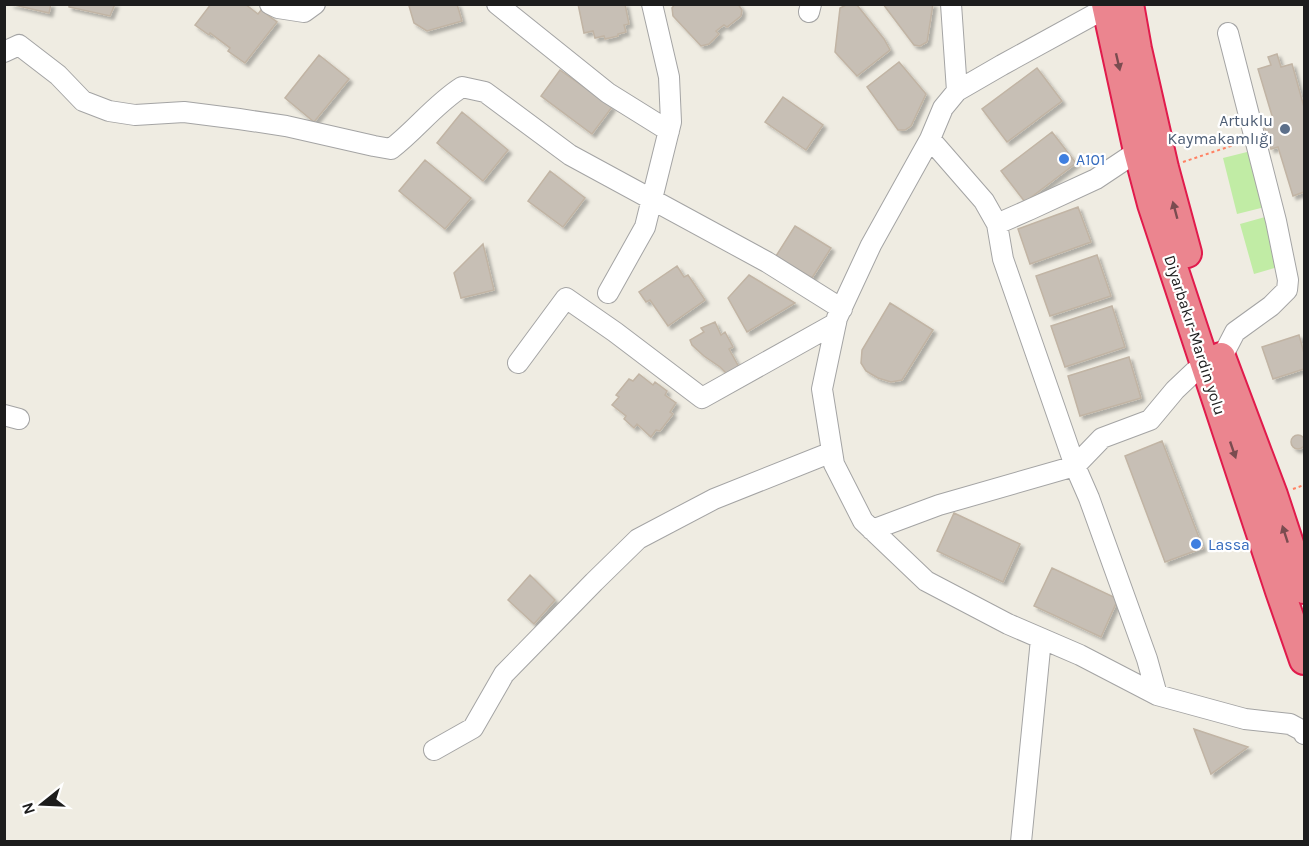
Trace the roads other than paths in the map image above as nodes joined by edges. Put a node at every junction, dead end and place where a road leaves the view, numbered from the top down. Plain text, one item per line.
1 (270, 4) edge
2 (315, 4) edge
3 (497, 4) edge
4 (652, 4) edge
5 (951, 4) edge
6 (1114, 6) edge
7 (1228, 33) dead end
8 (9, 43) edge
9 (957, 91) junction
10 (669, 130) junction
11 (930, 139) junction
12 (1138, 151) junction
13 (652, 200) junction
14 (997, 224) junction
15 (608, 293) dead end
16 (839, 316) junction
17 (1213, 361) junction
18 (518, 363) dead end
19 (832, 452) junction
20 (1075, 466) junction
21 (872, 530) junction
22 (1300, 562) edge
23 (1305, 589) edge
24 (1041, 639) junction
25 (1305, 660) edge
26 (1158, 695) junction
27 (1305, 734) edge
28 (434, 750) dead end
29 (1020, 842) edge

1 - 2 street
3 - 10 street
4 - 10 street
5 - 9 street
6 - 9 street
6 -> 12 highway, Diyarbakır-Mardin yolu
17 -> 6 highway, Diyarbakır-Mardin yolu
7 - 17 street
8 - 13 street
9 - 11 street
10 - 13 street
11 - 14 street
11 - 16 street
12 - 14 street
12 - 17 highway, Diyarbakır-Mardin yolu
13 - 15 street
13 - 16 street
14 - 20 street
16 - 18 street
16 - 19 street
17 - 20 street
22 -> 17 highway, Diyarbakır-Mardin yolu
17 -> 25 highway, Diyarbakır-Mardin yolu
19 - 21 street
19 - 28 street
20 - 21 street
20 - 26 street
21 - 24 street
22 - 23 highway, Diyarbakır-Mardin yolu
24 - 26 street
24 - 29 street
26 - 27 street

